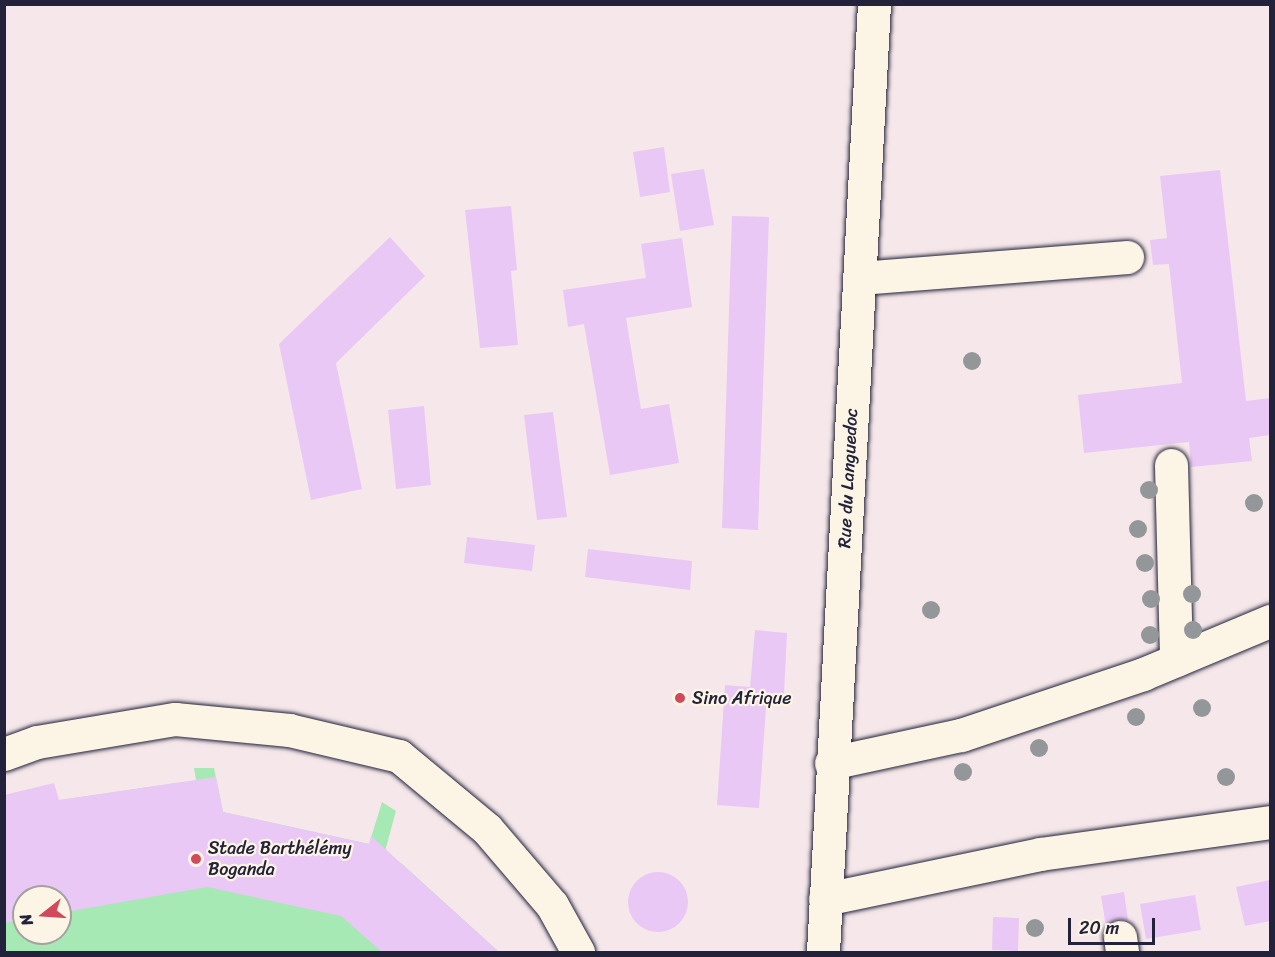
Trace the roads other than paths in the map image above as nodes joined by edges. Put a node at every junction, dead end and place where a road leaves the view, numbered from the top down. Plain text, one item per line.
1 (874, 4) edge
2 (1127, 257) dead end
3 (860, 278) junction
4 (1171, 465) dead end
5 (1270, 621) edge
6 (1176, 660) junction
7 (4, 754) edge
8 (831, 762) junction
9 (1270, 822) edge
10 (825, 899) junction
11 (578, 952) edge
12 (823, 952) edge

1 - 3 main road, Rue du Languedoc
2 - 3 main road
3 - 8 main road, Rue du Languedoc
4 - 6 main road
5 - 6 main road
6 - 8 main road
7 - 11 main road
8 - 10 main road, Rue du Languedoc
9 - 10 main road
10 - 12 main road, Rue du Languedoc

